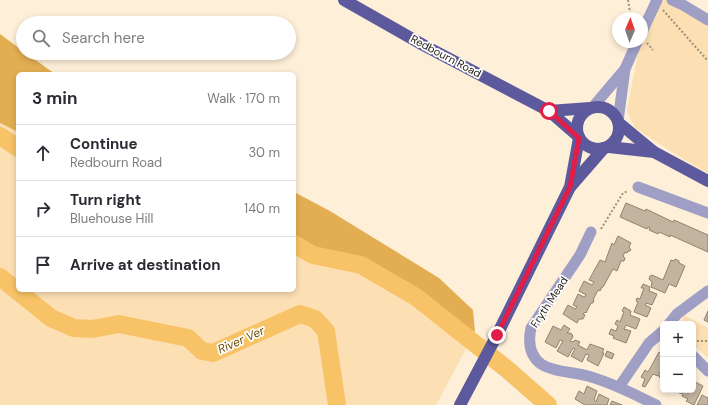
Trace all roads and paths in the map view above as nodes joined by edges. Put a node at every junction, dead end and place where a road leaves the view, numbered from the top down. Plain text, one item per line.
1 (344, 0) edge
2 (628, 0) edge
3 (672, 0) edge
4 (654, 1) edge
5 (630, 12) edge
6 (648, 16) edge
7 (708, 20) edge
8 (634, 48) edge
9 (708, 61) edge
10 (625, 69) junction
11 (591, 108) junction
12 (549, 111) junction
13 (619, 122) junction
14 (579, 137) junction
15 (607, 148) junction
16 (654, 152) junction
17 (708, 182) edge
18 (570, 187) junction
19 (638, 187) joint
20 (708, 213) edge
21 (591, 232) joint
22 (708, 291) edge
23 (672, 321) edge
24 (660, 334) edge
25 (696, 341) edge
26 (708, 342) edge
27 (694, 357) edge
28 (708, 371) edge
29 (619, 387) junction
30 (460, 405) edge
31 (656, 405) edge

1 - 12 main road, Redbourn Road
2 - 5 path
3 - 7 street
4 - 6 street
4 - 9 path
8 - 10 street
10 - 11 street
10 - 13 street
11 - 12 main road
11 - 13 main road
11 - 14 main road
12 - 14 main road, Redbourn Road
13 - 15 main road
13 - 16 main road
14 - 15 main road
14 - 18 main road
15 - 16 main road
15 - 18 main road
16 - 17 main road
18 - 30 main road
19 - 20 street
19 - 21 path
21 - 29 street, Fryth Mead
22 - 23 street
24 - 29 street
25 - 26 path
27 - 28 street
29 - 31 street, Fryth Mead

